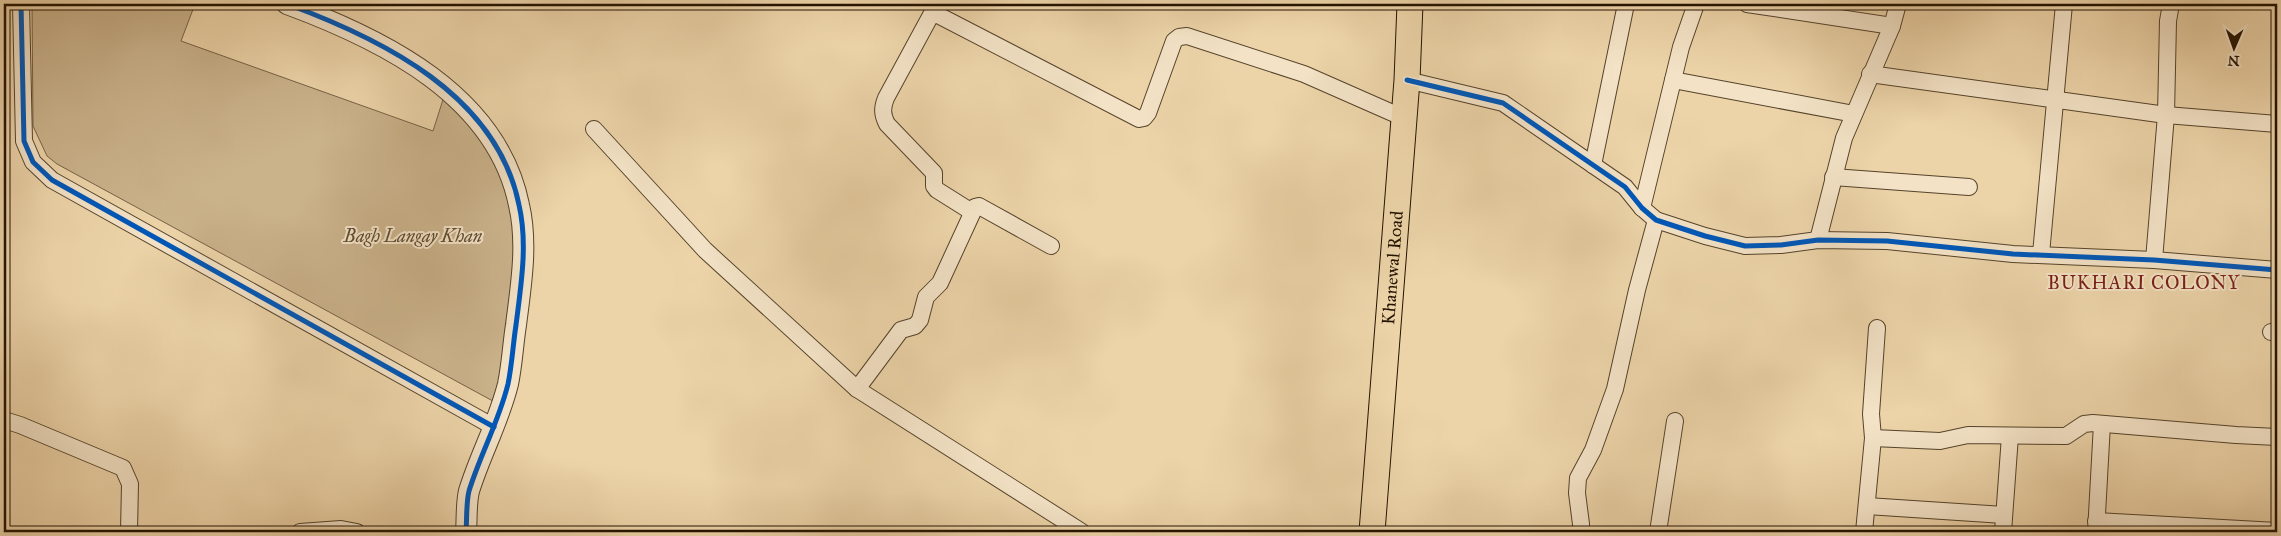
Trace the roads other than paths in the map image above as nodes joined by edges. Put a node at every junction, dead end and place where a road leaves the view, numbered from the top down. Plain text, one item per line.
1 (21, 4) edge
2 (1410, 4) edge
3 (1626, 4) edge
4 (1696, 4) edge
5 (1747, 4) edge
6 (1898, 4) edge
7 (2064, 4) edge
8 (2171, 4) edge
9 (295, 5) edge
10 (936, 8) edge
11 (1892, 26) junction
12 (1870, 74) junction
13 (1407, 80) junction
14 (1673, 80) junction
15 (2055, 101) junction
16 (1854, 114) junction
17 (2166, 115) junction
18 (1404, 118) junction
19 (2277, 124) edge
20 (594, 129) dead end
21 (1593, 165) junction
22 (1833, 177) junction
23 (1969, 187) dead end
24 (1642, 208) junction
25 (972, 212) junction
26 (1656, 220) junction
27 (1818, 240) junction
28 (1051, 246) dead end
29 (2041, 254) junction
30 (2154, 260) junction
31 (2277, 270) edge
32 (1877, 328) dead end
33 (857, 389) junction
34 (4, 420) edge
35 (1675, 421) dead end
36 (2102, 424) junction
37 (494, 427) junction
38 (2010, 436) junction
39 (2277, 437) edge
40 (1873, 438) junction
41 (1867, 506) junction
42 (2004, 515) junction
43 (2096, 527) edge
44 (2277, 531) edge
45 (129, 532) edge
46 (300, 532) edge
47 (356, 532) edge
48 (466, 532) edge
49 (1082, 532) edge
50 (1372, 532) edge
51 (1581, 532) edge
52 (1658, 532) edge
53 (1864, 532) edge
54 (2003, 532) edge

1 - 37 street
2 - 13 main road, Khanewal Road
3 - 21 street
4 - 14 street
5 - 11 street
6 - 11 street
7 - 15 street
8 - 17 street
9 - 37 street
10 - 18 street
10 - 25 street
11 - 12 street
12 - 15 street
12 - 16 street
13 - 18 main road, Khanewal Road
13 - 21 street
14 - 16 street
14 - 24 street
15 - 17 street
15 - 29 street
16 - 22 street
17 - 19 street
17 - 30 street
18 - 50 main road, Khanewal Road
20 - 33 street
21 - 24 street
22 - 23 street
22 - 27 street
24 - 26 street
25 - 28 street
25 - 33 street
26 - 27 street
26 - 51 street
27 - 29 street
29 - 30 street
30 - 31 street
32 - 40 street
33 - 49 street
34 - 45 street
35 - 52 street
36 - 38 street
36 - 39 street
36 - 43 street
37 - 48 street
38 - 40 street
38 - 42 street
40 - 41 street
41 - 42 street
41 - 53 street
42 - 54 street
43 - 44 street
46 - 47 street

